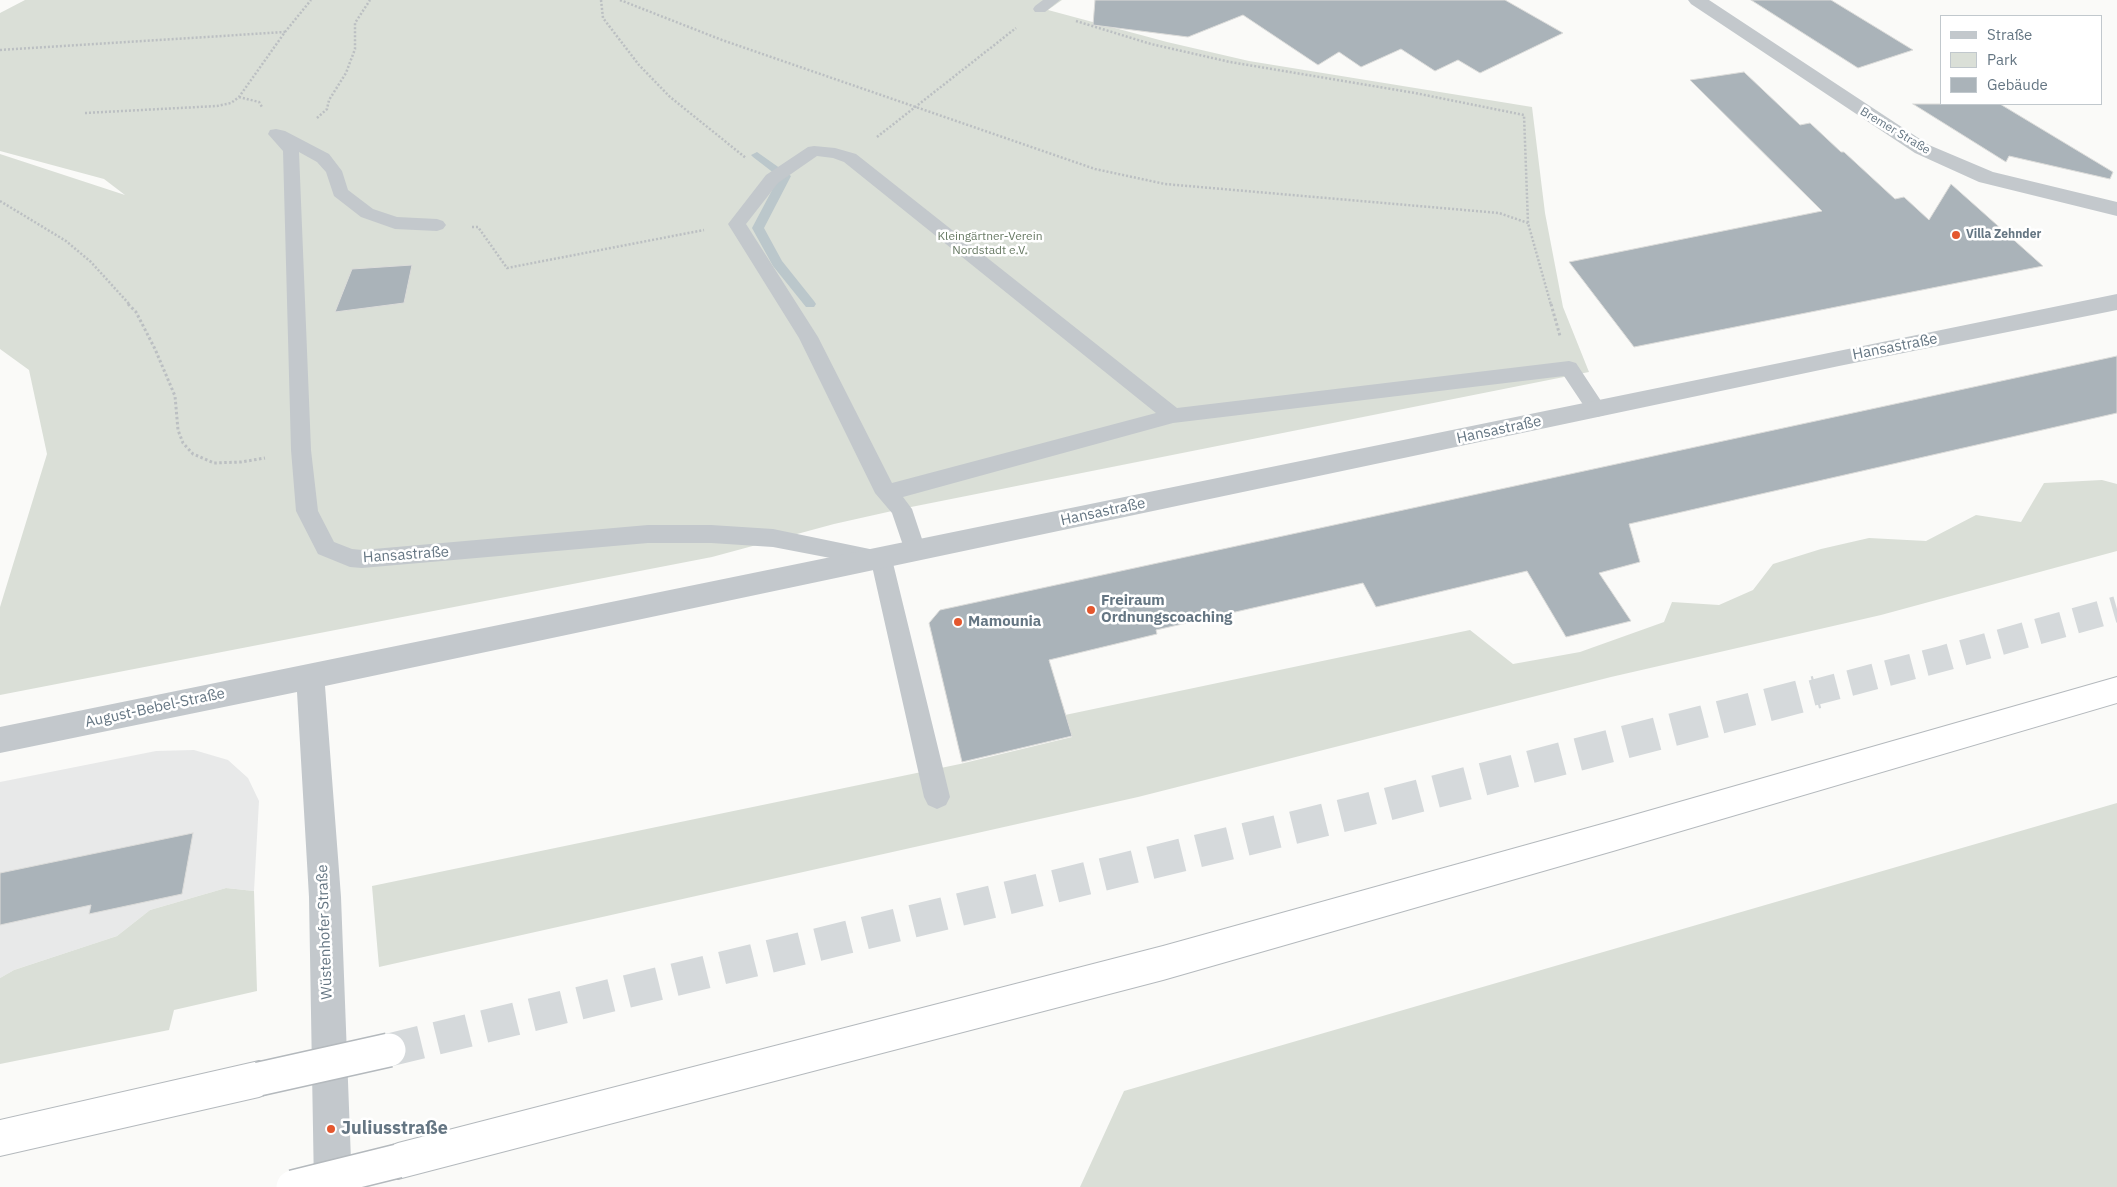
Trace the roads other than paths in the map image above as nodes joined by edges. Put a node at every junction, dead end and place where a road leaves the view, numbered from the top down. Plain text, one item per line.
1 (1053, 0) edge
2 (1697, 0) edge
3 (1040, 9) road end
4 (2117, 209) edge
5 (437, 226) road end
6 (2117, 302) edge
7 (1597, 410) junction
8 (1173, 416) junction
9 (886, 493) junction
10 (914, 551) junction
11 (881, 559) junction
12 (310, 676) junction
13 (2117, 690) edge
14 (0, 740) edge
15 (937, 797) dead end
16 (389, 1050) tunnel mouth
17 (0, 1138) edge
18 (293, 1187) edge
19 (333, 1187) edge

1 - 3 lane
2 - 4 street, Bremer Straße
5 - 11 lane, Hansastraße
6 - 7 street, Hansastraße
7 - 8 lane
7 - 10 street, Hansastraße
8 - 9 lane
8 - 9 lane
9 - 10 lane
10 - 11 street, Hansastraße
11 - 12 street, Hansastraße
11 - 15 lane
12 - 14 street, August-Bebel-Straße
12 - 19 street, Wüstenhofer Straße
13 - 18 highway, bridge
16 - 17 highway, bridge

